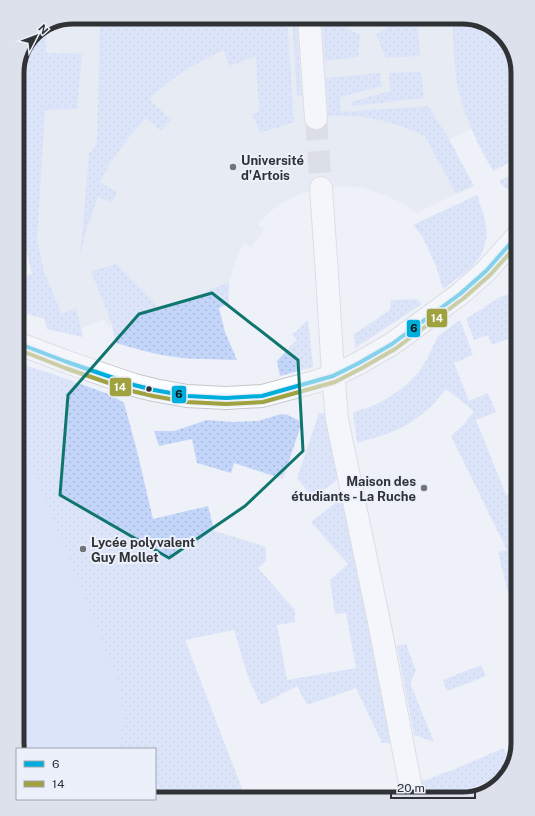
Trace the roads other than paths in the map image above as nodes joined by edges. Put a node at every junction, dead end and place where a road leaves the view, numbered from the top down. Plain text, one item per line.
1 (309, 24) edge
2 (316, 118) tunnel mouth
3 (321, 188) tunnel mouth
4 (511, 249) edge
5 (24, 346) edge
6 (333, 376) junction
7 (412, 792) edge

1 - 2 street
3 - 6 street
4 - 6 street
5 - 6 street
6 - 7 street

